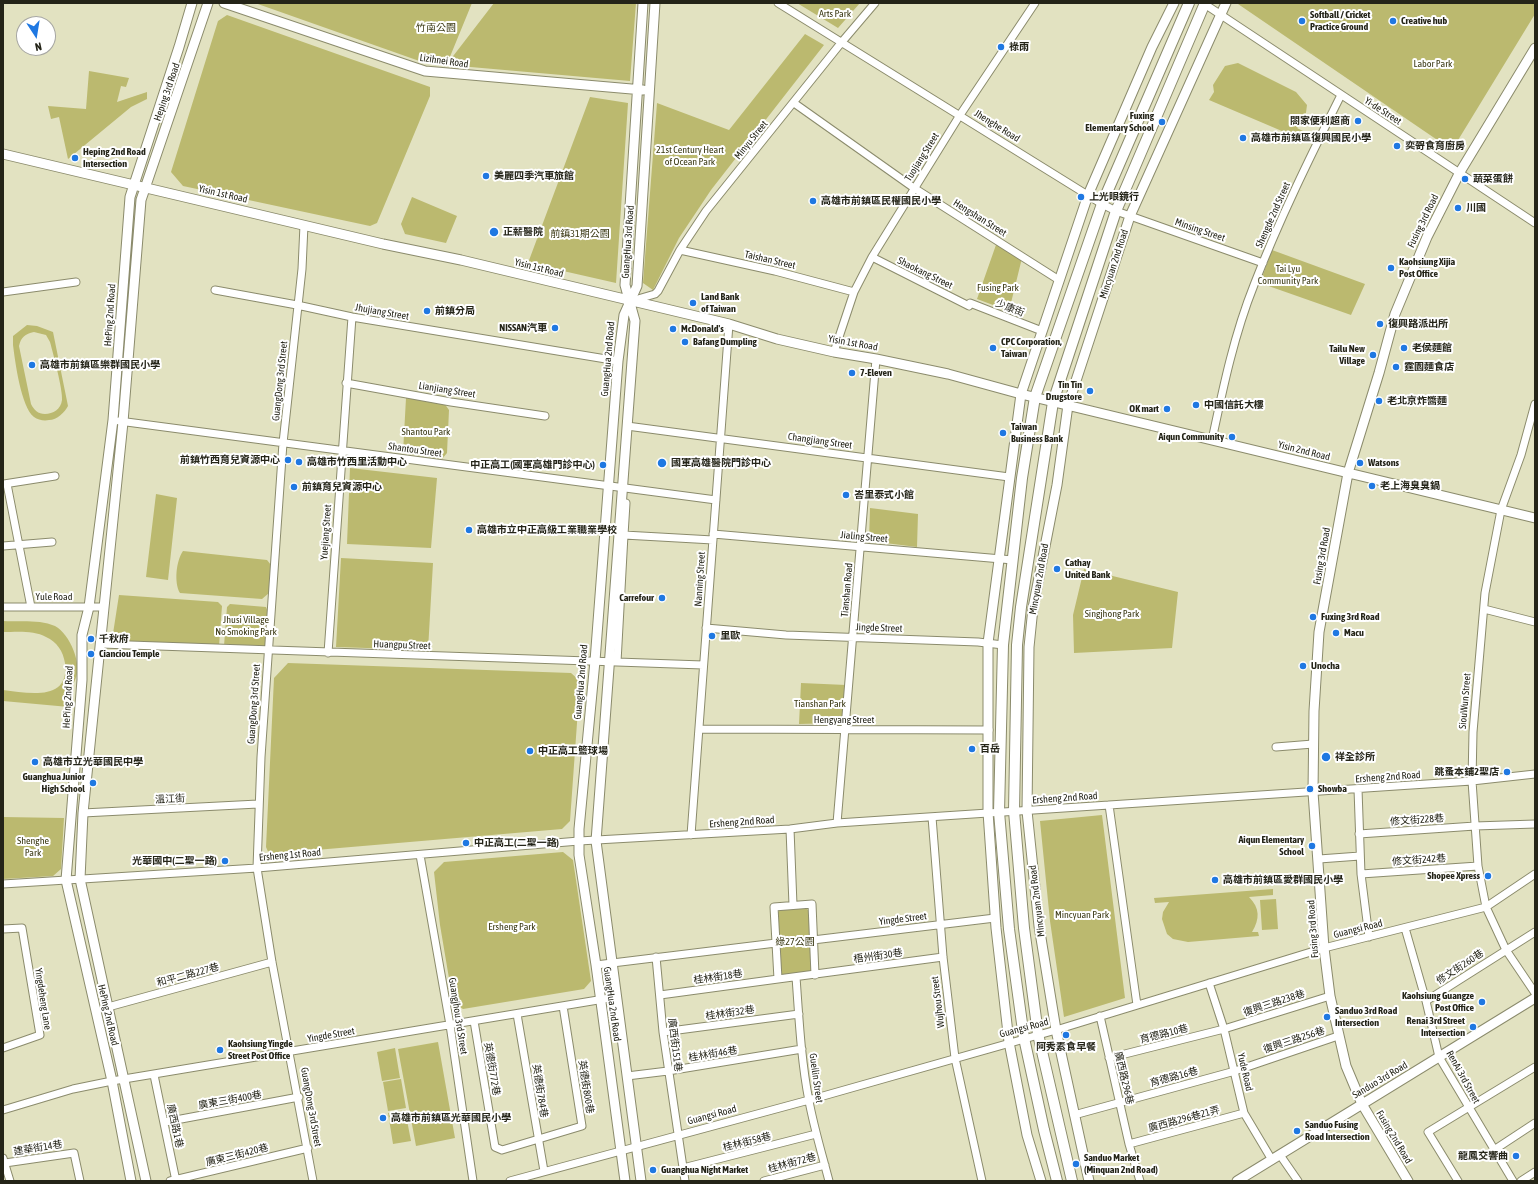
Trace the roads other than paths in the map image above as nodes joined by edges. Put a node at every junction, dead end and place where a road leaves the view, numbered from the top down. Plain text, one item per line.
1 (192, 3) edge
2 (208, 3) edge
3 (224, 3) edge
4 (643, 3) edge
5 (654, 3) edge
6 (778, 3) edge
7 (875, 3) edge
8 (1035, 3) edge
9 (1174, 3) edge
10 (1189, 3) edge
11 (1226, 3) edge
12 (1204, 4) edge
13 (1220, 15) junction
14 (841, 43) junction
15 (1535, 48) edge
16 (638, 90) junction
17 (648, 91) junction
18 (1341, 95) junction
19 (794, 103) junction
20 (960, 115) junction
21 (3, 154) edge
22 (1460, 172) junction
23 (133, 186) junction
24 (146, 188) junction
25 (914, 188) junction
26 (1088, 195) junction
27 (1102, 204) junction
28 (1116, 211) junction
29 (1130, 216) junction
30 (1535, 223) edge
31 (304, 225) junction
32 (680, 250) junction
33 (872, 257) junction
34 (1263, 263) junction
35 (1059, 280) junction
36 (76, 282) dead end
37 (215, 290) dead end
38 (3, 292) edge
39 (854, 292) junction
40 (629, 301) junction
41 (970, 304) joint
42 (297, 305) junction
43 (352, 317) junction
44 (729, 324) junction
45 (1042, 331) junction
46 (834, 352) junction
47 (876, 359) junction
48 (618, 361) junction
49 (346, 383) junction
50 (1021, 394) junction
51 (1035, 397) junction
52 (1053, 402) junction
53 (1068, 405) junction
54 (1534, 407) edge
55 (545, 416) dead end
56 (113, 420) junction
57 (123, 422) junction
58 (627, 426) junction
59 (720, 437) junction
60 (1212, 440) junction
61 (283, 443) junction
62 (342, 450) junction
63 (868, 457) junction
64 (1348, 473) junction
65 (55, 476) dead end
66 (1009, 477) junction
67 (5, 484) edge
68 (609, 486) junction
69 (625, 488) junction
70 (716, 500) junction
71 (1501, 510) junction
72 (1535, 518) edge
73 (624, 535) junction
74 (713, 537) junction
75 (52, 542) dead end
76 (3, 546) edge
77 (18, 546) junction
78 (860, 546) junction
79 (999, 559) junction
80 (1013, 560) junction
81 (601, 580) junction
82 (616, 581) junction
83 (3, 607) edge
84 (31, 607) junction
85 (89, 607) junction
86 (104, 607) junction
87 (1484, 609) junction
88 (1535, 622) edge
89 (706, 628) junction
90 (853, 638) junction
91 (988, 643) junction
92 (101, 644) junction
93 (1003, 645) junction
94 (268, 651) junction
95 (328, 653) junction
96 (595, 662) junction
97 (613, 662) junction
98 (703, 665) junction
99 (699, 729) junction
100 (845, 730) junction
101 (989, 730) junction
102 (1313, 744) junction
103 (1276, 747) dead end
104 (75, 761) junction
105 (87, 762) junction
106 (1535, 774) edge
107 (1472, 781) junction
108 (1358, 789) junction
109 (1313, 792) junction
110 (258, 804) junction
111 (1109, 805) junction
112 (1014, 811) junction
113 (1027, 811) junction
114 (988, 812) junction
115 (999, 812) junction
116 (83, 813) junction
117 (932, 817) junction
118 (837, 823) junction
119 (1535, 824) edge
120 (1475, 826) junction
121 (790, 829) junction
122 (1360, 834) junction
123 (691, 835) junction
124 (579, 841) junction
125 (596, 841) junction
126 (420, 855) junction
127 (1360, 856) junction
128 (1319, 860) junction
129 (1478, 866) junction
130 (257, 868) junction
131 (1361, 874) junction
132 (1535, 874) edge
133 (80, 879) junction
134 (66, 880) junction
135 (3, 884) edge
136 (793, 906) junction
137 (1486, 907) junction
138 (995, 918) junction
139 (941, 925) junction
140 (1405, 928) junction
141 (3, 929) edge
142 (1535, 932) edge
143 (1369, 937) junction
144 (813, 940) junction
145 (776, 943) junction
146 (1324, 948) junction
147 (1506, 950) junction
148 (656, 957) junction
149 (943, 957) junction
150 (272, 962) junction
151 (612, 963) junction
152 (596, 965) junction
153 (815, 975) junction
154 (796, 977) junction
155 (778, 979) junction
156 (1210, 983) junction
157 (1535, 993) edge
158 (660, 995) junction
159 (1330, 996) junction
160 (616, 997) junction
161 (1535, 998) edge
162 (601, 999) junction
163 (1426, 1001) junction
164 (1137, 1005) junction
165 (563, 1006) junction
166 (108, 1007) junction
167 (517, 1014) junction
168 (799, 1014) junction
169 (1100, 1016) junction
170 (474, 1021) junction
171 (450, 1025) junction
172 (1224, 1029) junction
173 (1056, 1030) junction
174 (663, 1032) junction
175 (1038, 1034) junction
176 (1338, 1036) junction
177 (1024, 1038) junction
178 (1009, 1042) junction
179 (3, 1048) edge
180 (802, 1049) junction
181 (290, 1051) junction
182 (1439, 1057) junction
183 (955, 1058) junction
184 (1109, 1058) junction
185 (1535, 1067) edge
186 (1234, 1071) junction
187 (668, 1072) junction
188 (154, 1075) junction
189 (627, 1076) junction
190 (124, 1080) junction
191 (112, 1082) junction
192 (299, 1097) junction
193 (809, 1100) junction
194 (1119, 1102) junction
195 (1362, 1104) junction
196 (1468, 1107) junction
197 (3, 1110) edge
198 (1244, 1113) junction
199 (1074, 1115) junction
200 (165, 1122) junction
201 (1535, 1123) edge
202 (816, 1134) junction
203 (678, 1135) junction
204 (537, 1139) junction
205 (1129, 1144) junction
206 (636, 1146) junction
207 (308, 1148) junction
208 (1494, 1150) junction
209 (621, 1151) junction
210 (1276, 1158) junction
211 (4, 1160) edge
212 (825, 1165) junction
213 (683, 1168) junction
214 (544, 1171) junction
215 (1535, 1172) edge
216 (10, 1181) edge
217 (80, 1181) edge
218 (131, 1181) edge
219 (146, 1181) edge
220 (174, 1181) edge
221 (313, 1181) edge
222 (473, 1181) edge
223 (510, 1181) edge
224 (624, 1181) edge
225 (641, 1181) edge
226 (684, 1181) edge
227 (764, 1181) edge
228 (829, 1181) edge
229 (982, 1181) edge
230 (1041, 1181) edge
231 (1057, 1181) edge
232 (1072, 1181) edge
233 (1089, 1181) edge
234 (1140, 1181) edge
235 (1237, 1181) edge
236 (1298, 1181) edge
237 (1408, 1181) edge
238 (1458, 1181) edge
239 (1513, 1181) edge
240 (1521, 1181) edge

1 - 23 street, Heping 3rd Road
2 - 24 street, Heping 3rd Road
3 - 16 street, Lizihnei Road
4 - 16 street, GuangHua 3rd Road
5 - 17 street, GuangHua 3rd Road
6 - 14 street, Jhenghe Road
7 - 14 street, Minyu Street
8 - 20 street, Tuojiang Street
9 - 26 street
10 - 27 main road
11 - 13 street, Mincyuan 2nd Road
12 - 13 street, Yi-de Street
12 - 28 main road, Mincyuan 2nd Road
13 - 18 street, Yi-de Street
13 - 29 street, Mincyuan 2nd Road
14 - 19 street, Minyu Street
14 - 20 street, Jhenghe Road
15 - 22 street, Fusing 3rd Road
16 - 17 street, Lizihnei Road
16 - 40 street, GuangHua 3rd Road
17 - 40 street, GuangHua 3rd Road
18 - 22 street, Yi-de Street
18 - 34 street, Shengde 2nd Street
19 - 25 street, Hengshan Street
19 - 32 street, Minyu Street
20 - 25 street, Tuojiang Street
20 - 26 street, Jhenghe Road
21 - 23 street, Yisin 1st Road
22 - 30 street, Yi-de Street
22 - 64 street, Fusing 3rd Road
23 - 24 street, Yisin 1st Road
23 - 56 street, HePing 2nd Road
24 - 31 street, Yisin 1st Road
24 - 57 street, HePing 2nd Road
25 - 33 street, Tuojiang Street
25 - 35 street, Hengshan Street
26 - 27 street, Jhenghe Road
26 - 35 street
27 - 28 street, Jhenghe Road
27 - 51 main road
28 - 29 street, Jhenghe Road
28 - 52 main road, Mincyuan 2nd Road
29 - 34 street, Minsing Street
29 - 53 street, Mincyuan 2nd Road
31 - 40 street, Yisin 1st Road
31 - 42 street, GuangDong 3rd Street
32 - 39 street, Taishan Street
32 - 40 street, Minyu Street
33 - 39 street, Tuojiang Street
33 - 41 street, Shaokang Street
34 - 60 street, Shengde 2nd Street
35 - 45 street
36 - 38 street
37 - 42 street, Jhujiang Street
39 - 46 street, Tuojiang Street
40 - 44 street, Yisin 1st Road
40 - 48 street, GuangHua 2nd Road
40 - 58 street, GuangHua 2nd Road
41 - 45 street, 少康街
42 - 43 street, Jhujiang Street
42 - 61 street, GuangDong 3rd Street
43 - 48 street, Jhujiang Street
43 - 49 street, Yuejiang Street
44 - 46 street, Yisin 1st Road
44 - 59 street, Nanning Street
45 - 50 street
46 - 47 street, Yisin 1st Road
47 - 50 street, Yisin 1st Road
47 - 63 street, Tianshan Road
48 - 68 street, GuangHua 2nd Road
49 - 55 street, Lianjiang Street
49 - 62 street, Yuejiang Street
50 - 51 street, Yisin 1st Road
50 - 66 street
51 - 52 street, Yisin 1st Road
51 - 80 main road
52 - 53 street, Yisin 1st Road
52 - 112 main road, Mincyuan 2nd Road
53 - 60 street, Yisin 2nd Road
53 - 113 street, Mincyuan 2nd Road
54 - 71 street, SiouWun Street
56 - 57 street, Shantou Street
56 - 85 street, HePing 2nd Road
57 - 61 street, Shantou Street
57 - 86 street, HePing 2nd Road
58 - 59 street, Changjiang Street
58 - 69 street, GuangHua 2nd Road
59 - 63 street, Changjiang Street
59 - 70 street, Nanning Street
60 - 64 street, Yisin 2nd Road
61 - 62 street, Shantou Street
61 - 94 street, GuangDong 3rd Street
62 - 68 street, Shantou Street
62 - 95 street, Yuejiang Street
63 - 66 street, Changjiang Street
63 - 78 street, Tianshan Road
64 - 71 street, Yisin 2nd Road
64 - 102 street, Fusing 3rd Road
65 - 67 street
66 - 79 street
67 - 77 street
68 - 69 street, Shantou Street
68 - 81 street, GuangHua 2nd Road
69 - 70 street, Shantou Street
69 - 73 street
69 - 82 street, GuangHua 2nd Road
70 - 74 street, Nanning Street
71 - 72 street, Yisin 2nd Road
71 - 87 street, SiouWun Street
73 - 74 street, Jialing Street
73 - 97 street
74 - 78 street, Jialing Street
74 - 89 street, Nanning Street
75 - 77 street
76 - 77 street
77 - 84 street
78 - 79 street, Jialing Street
78 - 90 street, Tianshan Road
79 - 80 street, Jialing Street
79 - 91 street
80 - 93 main road
81 - 82 street
81 - 96 street, GuangHua 2nd Road
82 - 97 street, GuangHua 2nd Road
83 - 84 street, Yule Road
84 - 85 street, Yule Road
85 - 86 street, Yule Road
85 - 104 street, HePing 2nd Road
86 - 92 street, HePing 2nd Road
87 - 88 street
87 - 107 street, SiouWun Street
89 - 90 street, Jingde Street
89 - 98 street, Nanning Street
90 - 91 street, Jingde Street
90 - 100 street, Tianshan Road
91 - 93 street, Jingde Street
91 - 101 street
92 - 94 street, Huangpu Street
92 - 105 street, HePing 2nd Road
93 - 115 main road
94 - 95 street, Huangpu Street
94 - 110 street, GuangDong 3rd Street
95 - 96 street, Huangpu Street
96 - 97 street, Huangpu Street
96 - 124 street, GuangHua 2nd Road
97 - 98 street, Huangpu Street
97 - 125 street, GuangHua 2nd Road
98 - 99 street, Nanning Street
99 - 100 street, Hengyang Street
99 - 123 street, Nanning Street
100 - 101 street, Hengyang Street
100 - 118 street, Tianshan Road
101 - 114 street
102 - 103 street
102 - 109 street, Fusing 3rd Road
104 - 105 street
104 - 134 street, HePing 2nd Road
105 - 116 street, HePing 2nd Road
106 - 107 street, Ersheng 2nd Road
107 - 108 street, Ersheng 2nd Road
107 - 120 street, SiouWun Street
108 - 109 street, Ersheng 2nd Road
108 - 122 street
109 - 111 street, Ersheng 2nd Road
109 - 128 street, Fusing 3rd Road
110 - 116 street, 溫江街
110 - 130 street, GuangDong 3rd Street
111 - 113 street, Ersheng 2nd Road
111 - 164 street
112 - 113 street, Ersheng 2nd Road
112 - 115 street, Ersheng 2nd Road
112 - 175 main road, Mincyuan 2nd Road
113 - 173 street, Mincyuan 2nd Road
114 - 115 street, Ersheng 2nd Road
114 - 117 street, Ersheng 2nd Road
114 - 138 street
115 - 177 main road
116 - 133 street, HePing 2nd Road
117 - 118 street, Ersheng 2nd Road
117 - 139 street, Wujhou Street
118 - 121 street, Ersheng 2nd Road
119 - 120 street, 修文街228巷
120 - 122 street, 修文街228巷
120 - 129 street, SiouWun Street
121 - 123 street, Ersheng 2nd Road
121 - 136 street
122 - 127 street
123 - 125 street, Ersheng 2nd Road
124 - 125 street, Ersheng 2nd Road
124 - 126 street, Ersheng 1st Road
124 - 152 street, GuangHua 2nd Road
125 - 151 street, GuangHua 2nd Road
126 - 130 street, Ersheng 1st Road
126 - 171 street, Guangjhou 3rd Street
127 - 128 street
127 - 131 street
128 - 146 street, Fusing 3rd Road
129 - 131 street, 修文街242巷
129 - 137 street, SiouWun Street
130 - 133 street, Ersheng 1st Road
130 - 150 street, GuangDong 3rd Street
131 - 143 street
132 - 137 street, Guangsi Road
133 - 134 street, Ersheng 1st Road
133 - 166 street, HePing 2nd Road
134 - 135 street, Ersheng 1st Road
134 - 191 street, HePing 2nd Road
136 - 144 street
136 - 145 street
137 - 140 street, Guangsi Road
137 - 147 street, SiouWun Street
138 - 139 street, Yingde Street
138 - 178 street
139 - 144 street, Yingde Street
139 - 149 street, Wujhou Street
140 - 143 street, Guangsi Road
140 - 163 street, RenAi 3rd Street
141 - 179 street, Yingdeheng Lane
142 - 147 street, 修文街260巷
143 - 146 street, Guangsi Road
144 - 153 street
145 - 148 street
145 - 155 street
146 - 156 street, Guangsi Road
146 - 159 street, Fusing 3rd Road
147 - 157 street, SiouWun Street
147 - 163 street, 修文街260巷
148 - 151 street
148 - 158 street, 廣西街151巷
149 - 153 street, 梧州街30巷
149 - 183 street, Wujhou Street
150 - 166 street, 和平二路227巷
150 - 181 street, GuangDong 3rd Street
151 - 152 street
151 - 160 street, GuangHua 2nd Road
152 - 162 street, GuangHua 2nd Road
153 - 154 street
154 - 155 street
154 - 168 street, Gueilin Street
155 - 158 street, 桂林街18巷
156 - 164 street, Guangsi Road
156 - 172 street, Yude Road
158 - 174 street, 廣西街151巷
159 - 172 street, 復興三路238巷
159 - 176 street, Fusing 3rd Road
160 - 162 street, Yingde Street
160 - 189 street, GuangHua 2nd Road
161 - 182 street, Sanduo 3rd Road
162 - 165 street, Yingde Street
162 - 209 street, GuangHua 2nd Road
163 - 182 street, RenAi 3rd Street
164 - 169 street, Guangsi Road
165 - 167 street, Yingde Street
165 - 204 street, 英德街800巷
166 - 190 street, HePing 2nd Road
167 - 170 street, Yingde Street
167 - 204 street, 英德街784巷
168 - 174 street, 桂林街32巷
168 - 180 street, Gueilin Street
169 - 173 street, Guangsi Road
169 - 184 street, 廣西路296巷
170 - 171 street, Yingde Street
170 - 204 street, 英德街772巷
171 - 181 street, Yingde Street
171 - 222 street, Guangjhou 3rd Street
172 - 184 street, 育德路10巷
172 - 186 street, Yude Road
173 - 175 street, Guangsi Road
173 - 199 street, Mincyuan 2nd Road
174 - 187 street, 廣西街151巷
175 - 177 street, Guangsi Road
175 - 232 main road, Mincyuan 2nd Road
176 - 186 street, 復興三路256巷
176 - 195 street, Fusing 3rd Road
177 - 178 street, Guangsi Road
177 - 231 main road
178 - 183 street, Guangsi Road
178 - 230 street
180 - 187 street, 桂林街46巷
180 - 193 street, Gueilin Street
181 - 188 street, Yingde Street
181 - 192 street, GuangDong 3rd Street
182 - 195 street, Sanduo 3rd Road
182 - 196 street, RenAi 3rd Street
183 - 193 street, Guangsi Road
183 - 229 street, Wujhou Street
184 - 194 street, 廣西路296巷
185 - 196 street
186 - 194 street, 育德路16巷
186 - 198 street, Yude Road
187 - 189 street, 桂林街46巷
187 - 203 street, 廣西街151巷
188 - 190 street, Yingde Street
188 - 200 street, 廣西路1巷
189 - 206 street, GuangHua 2nd Road
190 - 191 street, Yingde Street
190 - 219 street, HePing 2nd Road
191 - 197 street, Yingde Street
191 - 218 street, HePing 2nd Road
192 - 200 street, 廣東三街400巷
192 - 207 street, GuangDong 3rd Street
193 - 202 street, Gueilin Street
193 - 203 street, Guangsi Road
194 - 199 street, 育德路16巷
194 - 205 street, 廣西路296巷
195 - 210 street, Sanduo 3rd Road
195 - 237 street, Fusing 2nd Road
196 - 208 street, RenAi 3rd Street
196 - 238 street
198 - 205 street, 廣西路296巷21弄
198 - 210 street, Yude Road
199 - 233 street, Mincyuan 2nd Road
200 - 220 street, 廣西路1巷
201 - 208 street
202 - 212 street, Gueilin Street
202 - 213 street, 桂林街58巷
203 - 206 street, Guangsi Road
203 - 213 street, 廣西街151巷
204 - 214 street, 英德街784巷
205 - 234 street, 廣西路296巷
206 - 209 street, Guangsi Road
206 - 225 street, GuangHua 2nd Road
207 - 220 street, 廣東三街420巷
207 - 221 street, GuangDong 3rd Street
208 - 239 street, RenAi 3rd Street
209 - 214 street, Guangsi Road
209 - 224 street, GuangHua 2nd Road
210 - 235 street, Sanduo 3rd Road
210 - 236 street, Yude Road
211 - 216 street
211 - 217 street, 建華街14巷
212 - 227 street, 桂林街72巷
212 - 228 street, Gueilin Street
213 - 226 street, 廣西街151巷
214 - 223 street, Guangsi Road
215 - 240 street

